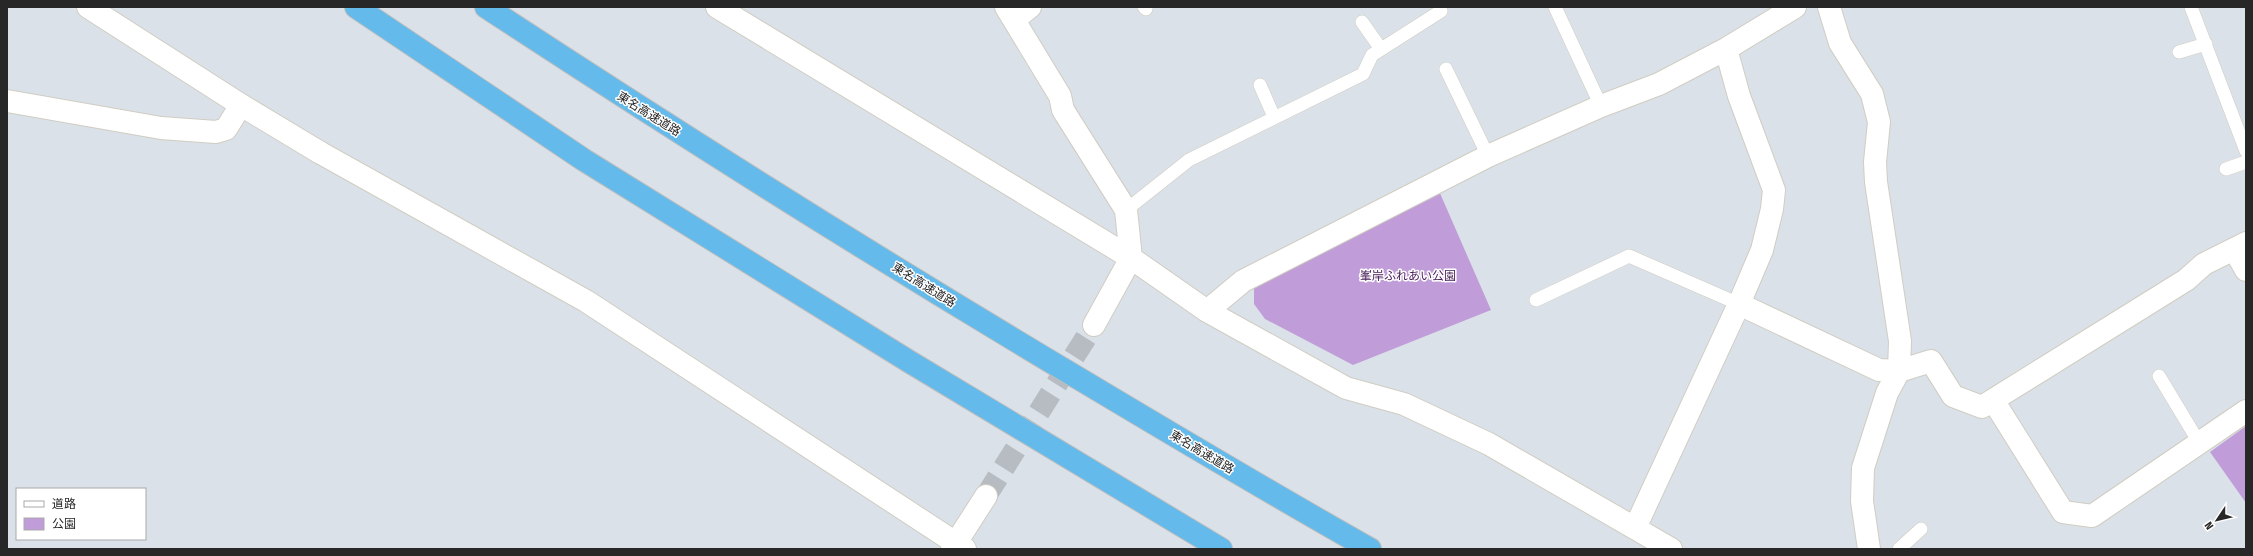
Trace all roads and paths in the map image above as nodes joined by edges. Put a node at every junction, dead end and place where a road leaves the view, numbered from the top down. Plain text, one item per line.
1 (88, 7) edge
2 (356, 7) edge
3 (486, 7) edge
4 (717, 7) edge
5 (1555, 7) edge
6 (1795, 7) edge
7 (1829, 7) edge
8 (2191, 7) edge
9 (1016, 11) edge
10 (1441, 11) dead end
11 (1362, 22) dead end
12 (2206, 44) junction
13 (1381, 49) junction
14 (1726, 49) junction
15 (2179, 52) dead end
16 (1446, 69) dead end
17 (1260, 85) dead end
18 (7, 101) edge
19 (241, 105) junction
20 (1601, 106) junction
21 (1274, 117) junction
22 (2246, 151) edge
23 (1488, 156) junction
24 (2246, 162) edge
25 (2226, 169) dead end
26 (1126, 210) junction
27 (2240, 246) edge
28 (1131, 258) junction
29 (2246, 270) edge
30 (1536, 300) dead end
31 (1739, 304) junction
32 (1207, 311) junction
33 (1094, 325) tunnel mouth
34 (1899, 371) junction
35 (2159, 376) dead end
36 (1993, 400) junction
37 (2246, 411) edge
38 (2200, 444) junction
39 (986, 496) tunnel mouth
40 (1635, 528) junction
41 (1921, 529) dead end
42 (957, 547) edge
43 (1221, 549) edge
44 (1370, 549) edge
45 (1671, 549) edge
46 (1869, 549) edge
47 (1899, 549) edge

1 - 19 street
2 - 43 highway
3 - 44 highway, 東名高速道路
4 - 28 street
5 - 20 lane
6 - 14 street
7 - 34 street
8 - 12 lane
9 - 26 street
10 - 13 lane
11 - 13 lane
12 - 15 lane
12 - 22 lane
13 - 21 lane
14 - 20 street
14 - 31 street
16 - 23 lane
17 - 21 lane
18 - 19 street
19 - 42 street
20 - 23 street
21 - 26 lane
23 - 32 street
24 - 25 lane
26 - 28 street
27 - 29 street
27 - 36 street
28 - 32 street
28 - 33 street
30 - 31 lane
31 - 34 street
31 - 40 street
32 - 40 street
34 - 36 street
34 - 46 street
35 - 38 lane
36 - 38 street
37 - 38 street
39 - 42 street
40 - 45 street
41 - 47 lane

